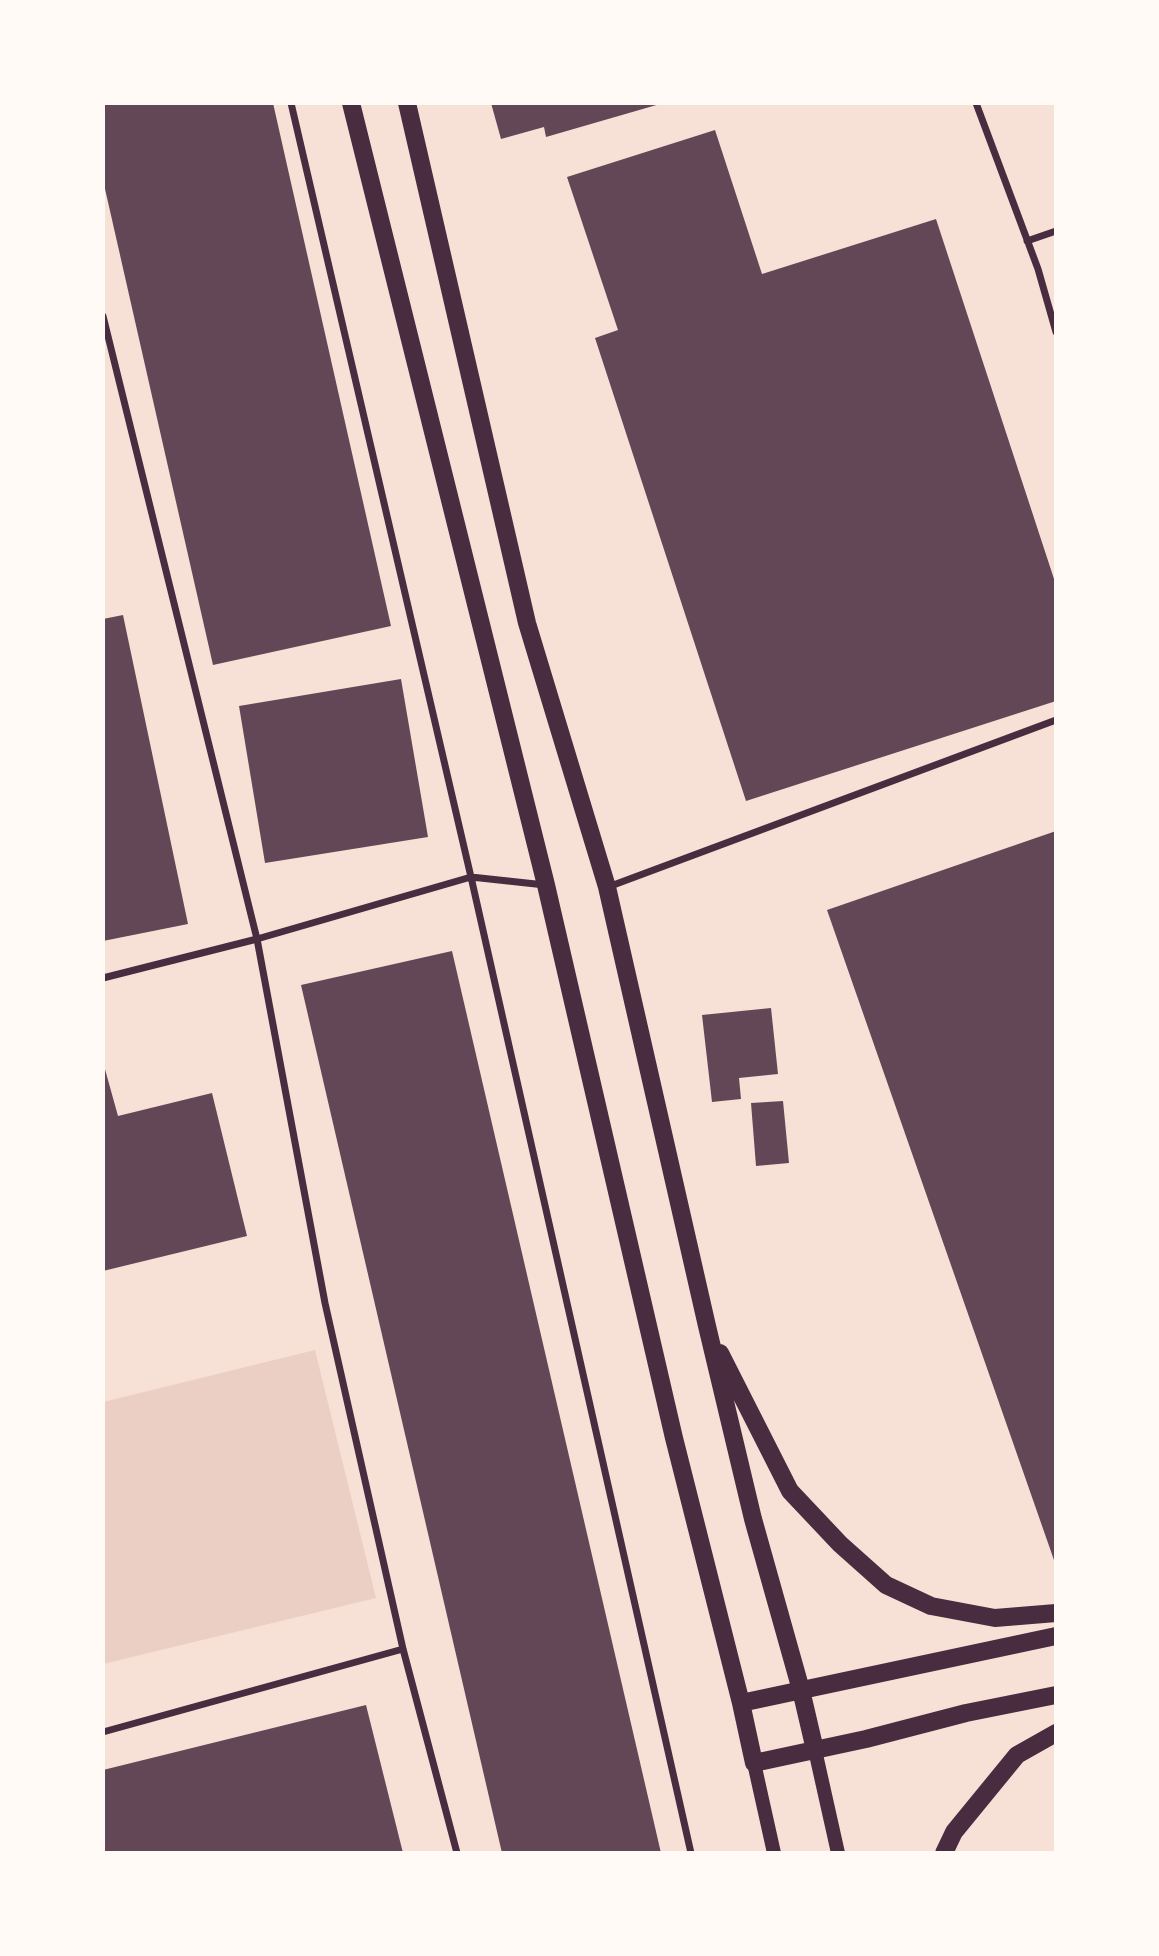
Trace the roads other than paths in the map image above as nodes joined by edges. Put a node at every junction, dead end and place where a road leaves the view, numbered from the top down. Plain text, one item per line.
1 (291, 103) edge
2 (351, 103) edge
3 (407, 103) edge
4 (976, 103) edge
5 (1056, 231) edge
6 (1027, 241) junction
7 (103, 316) edge
8 (1056, 332) edge
9 (1056, 720) edge
10 (471, 877) junction
11 (545, 885) junction
12 (607, 887) junction
13 (257, 939) junction
14 (103, 978) edge
15 (707, 1326) junction
16 (1056, 1613) edge
17 (1056, 1636) edge
18 (403, 1649) junction
19 (801, 1690) junction
20 (1056, 1695) edge
21 (741, 1703) junction
22 (103, 1732) edge
23 (1056, 1733) edge
24 (815, 1750) junction
25 (754, 1763) junction
26 (457, 1853) edge
27 (691, 1853) edge
28 (774, 1853) edge
29 (838, 1853) edge
30 (944, 1853) edge

1 - 10 street
2 - 11 main road
3 - 12 main road
4 - 6 street
5 - 6 street
6 - 8 street
7 - 13 street
9 - 12 street
10 - 11 street
10 - 13 street
10 - 27 street
11 - 21 main road
12 - 15 main road
13 - 14 street
13 - 18 street
15 - 16 main road
15 - 19 main road
17 - 19 main road
18 - 22 street
18 - 26 street
19 - 21 main road
19 - 24 main road
20 - 24 main road
21 - 25 main road
23 - 30 main road
24 - 25 main road
24 - 29 main road
25 - 28 main road

